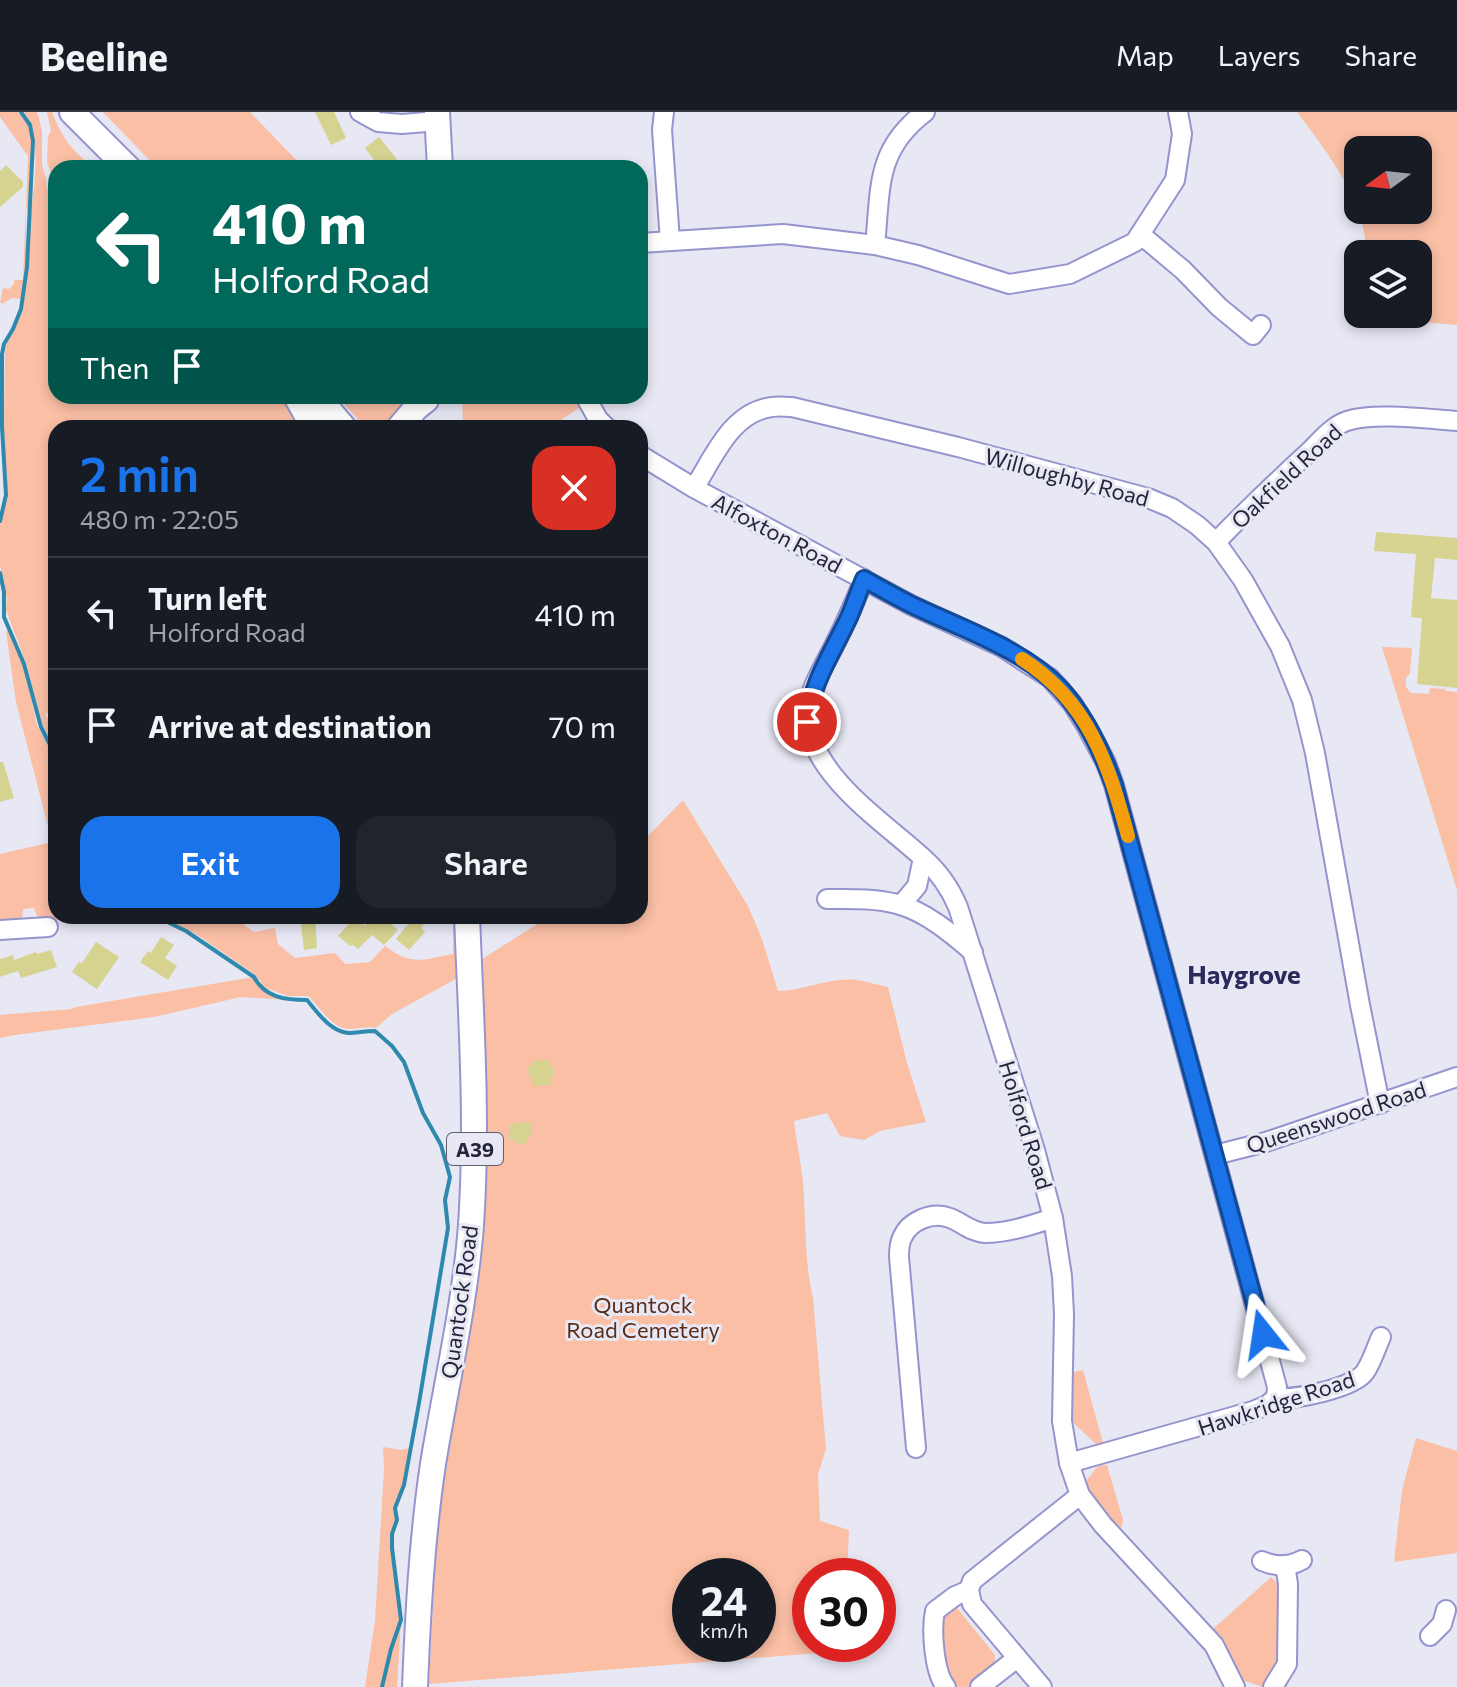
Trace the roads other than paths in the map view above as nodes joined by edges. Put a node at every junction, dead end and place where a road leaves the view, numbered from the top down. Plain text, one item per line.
1 (72, 112) edge
2 (360, 112) edge
3 (664, 112) edge
4 (925, 112) edge
5 (1178, 112) edge
6 (438, 116) edge
7 (120, 160) edge
8 (440, 160) edge
9 (1140, 234) junction
10 (670, 241) junction
11 (648, 242) edge
12 (875, 245) junction
13 (1261, 325) dead end
14 (324, 404) edge
15 (420, 404) edge
16 (337, 420) edge
17 (406, 420) edge
18 (1457, 421) edge
19 (648, 460) edge
20 (694, 488) junction
21 (1216, 542) junction
22 (864, 579) junction
23 (923, 858) junction
24 (827, 899) dead end
25 (901, 905) junction
26 (467, 924) edge
27 (48, 927) dead end
28 (0, 930) edge
29 (973, 952) junction
30 (1457, 1077) edge
31 (1380, 1104) junction
32 (1215, 1155) junction
33 (1053, 1218) junction
34 (1372, 1344) dead end
35 (1276, 1398) junction
36 (916, 1448) dead end
37 (1069, 1463) junction
38 (1080, 1495) junction
39 (1262, 1561) dead end
40 (969, 1590) junction
41 (1017, 1658) junction
42 (415, 1687) edge
43 (946, 1687) edge
44 (980, 1687) edge
45 (1042, 1687) edge
46 (1235, 1687) edge
47 (1273, 1687) edge

1 - 7 main road
2 - 6 street
3 - 10 street
4 - 12 street
5 - 9 street
6 - 8 main road
9 - 12 street
9 - 13 street
10 - 11 street
10 - 12 street
14 - 16 main road
15 - 17 main road
18 - 21 street, Oakfield Road
19 - 20 street, Alfoxton Road
20 - 21 street, Willoughby Road
20 - 22 street, Alfoxton Road
21 - 31 street, Willoughby Road
22 - 23 street, Holford Road
22 - 32 street, Alfoxton Road
23 - 25 street
23 - 29 street, Holford Road
24 - 25 street
25 - 29 street
26 - 42 main road, Quantock Road / A39
27 - 28 street
29 - 33 street, Holford Road
30 - 31 street, Queenswood Road
31 - 32 street, Queenswood Road
32 - 35 street, Alfoxton Road
33 - 36 street
33 - 37 street, Holford Road
34 - 35 street, Hawkridge Road
35 - 37 street, Hawkridge Road
37 - 38 street, Holford Road
38 - 40 street
38 - 46 street, Holford Road
39 - 47 street
40 - 41 street
40 - 43 street
41 - 44 street
41 - 45 street

